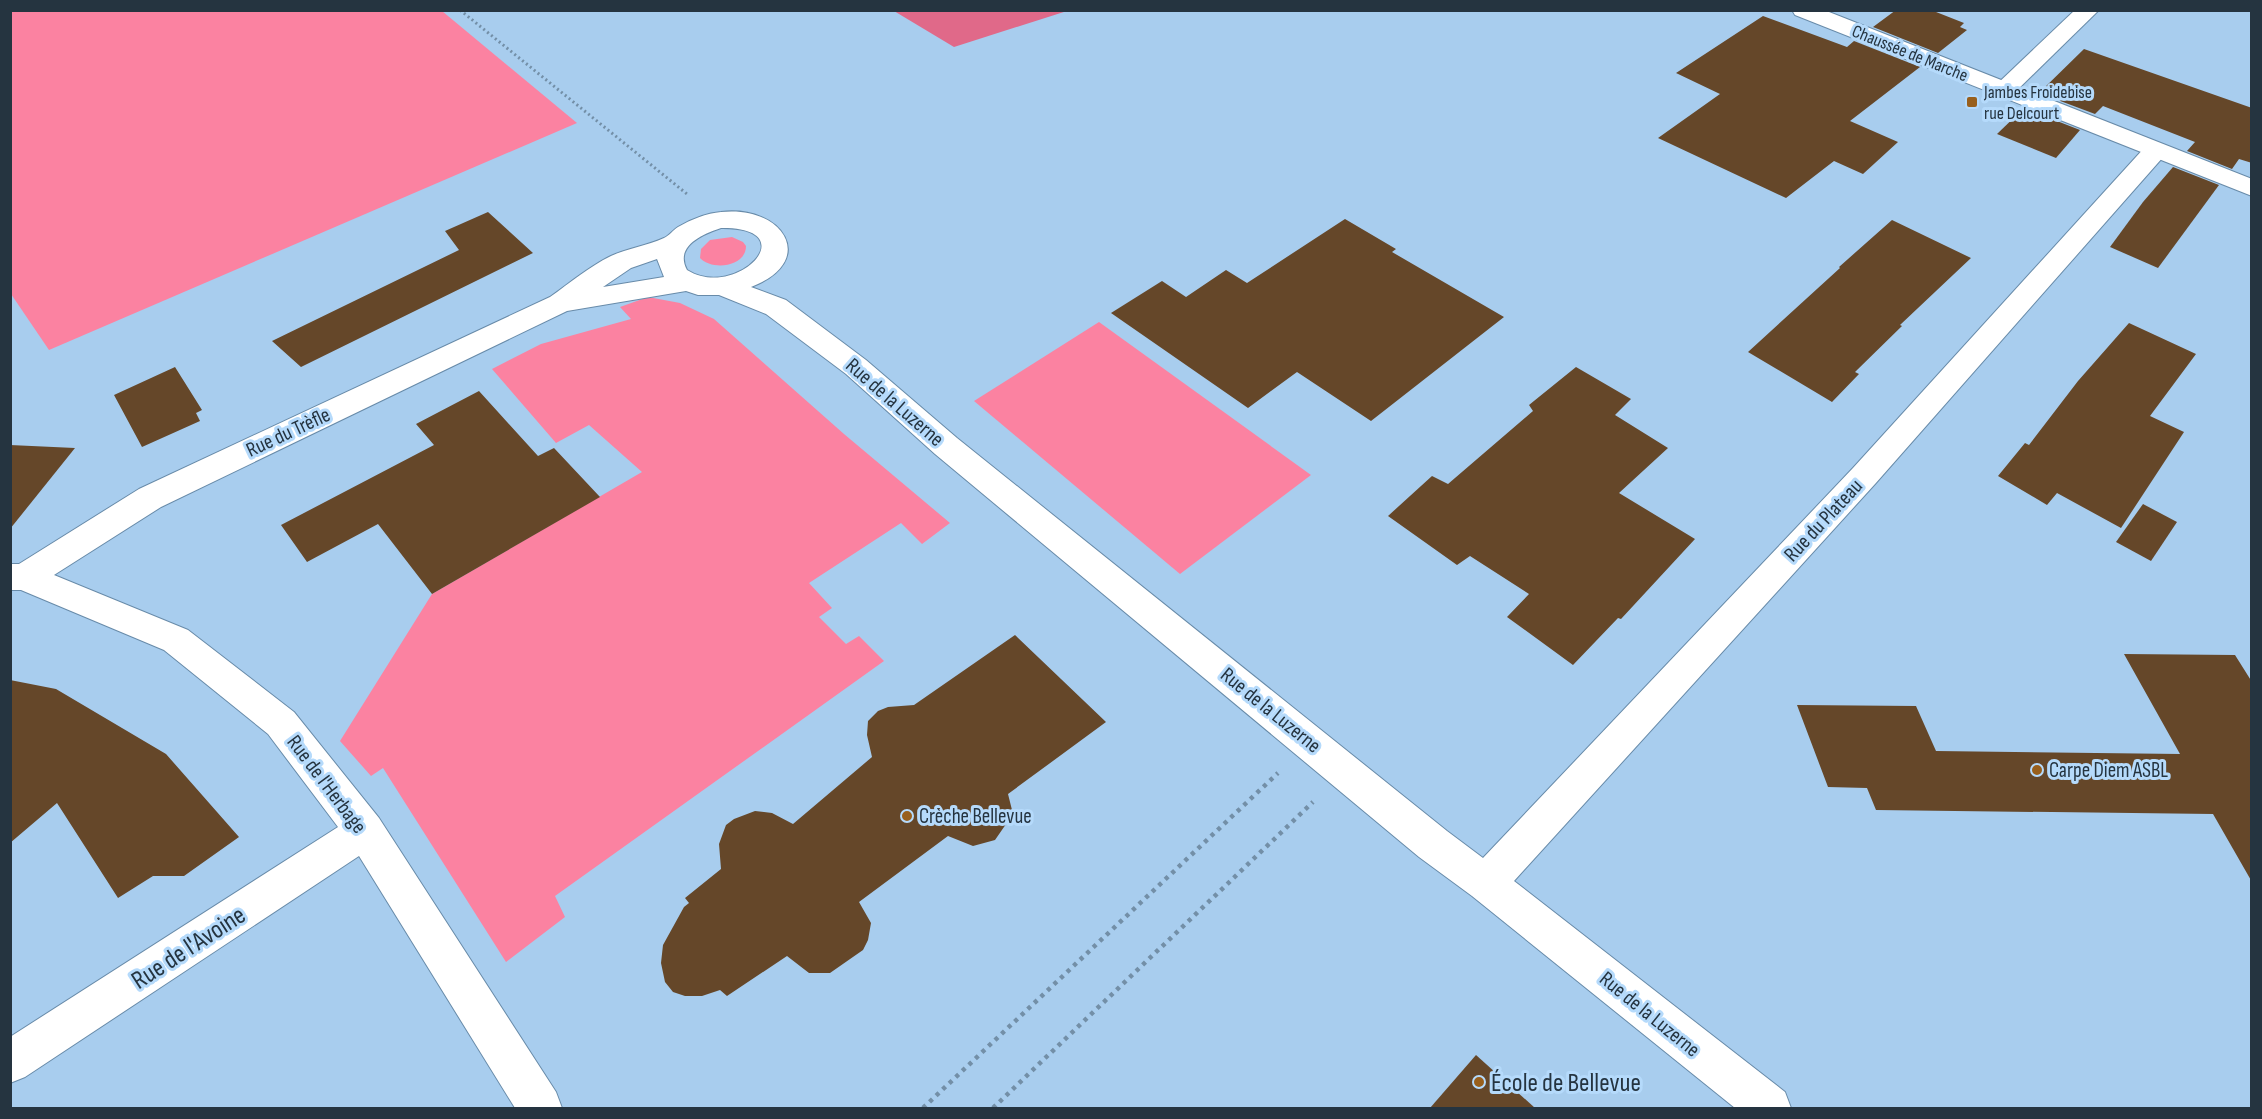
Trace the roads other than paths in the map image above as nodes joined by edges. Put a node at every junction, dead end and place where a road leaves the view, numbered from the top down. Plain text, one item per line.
1 (1803, 10) edge
2 (2088, 10) edge
3 (2003, 91) junction
4 (2155, 152) junction
5 (2252, 188) edge
6 (676, 243) junction
7 (766, 266) junction
8 (688, 282) junction
9 (720, 286) junction
10 (560, 303) junction
11 (776, 307) junction
12 (17, 577) edge
13 (365, 831) junction
14 (1486, 883) junction
15 (10, 1062) edge
16 (540, 1108) edge
17 (1769, 1108) edge

1 - 3 street, Chaussée de Marche
2 - 3 street
3 - 4 street, Chaussée de Marche
4 - 5 street, Chaussée de Marche
4 - 14 street, Rue du Plateau
6 - 7 street
6 - 8 street
6 - 10 street, Rue du Trèfle
7 - 9 street
7 - 11 street
8 - 9 street
8 - 10 street, Rue du Trèfle
9 - 11 street, Rue de la Luzerne
10 - 12 street, Rue du Trèfle
11 - 14 street, Rue de la Luzerne
12 - 13 street, Rue de l'Herbage
13 - 15 street, Rue de l'Avoine
13 - 16 street, Rue de l'Herbage
14 - 17 street, Rue de la Luzerne

